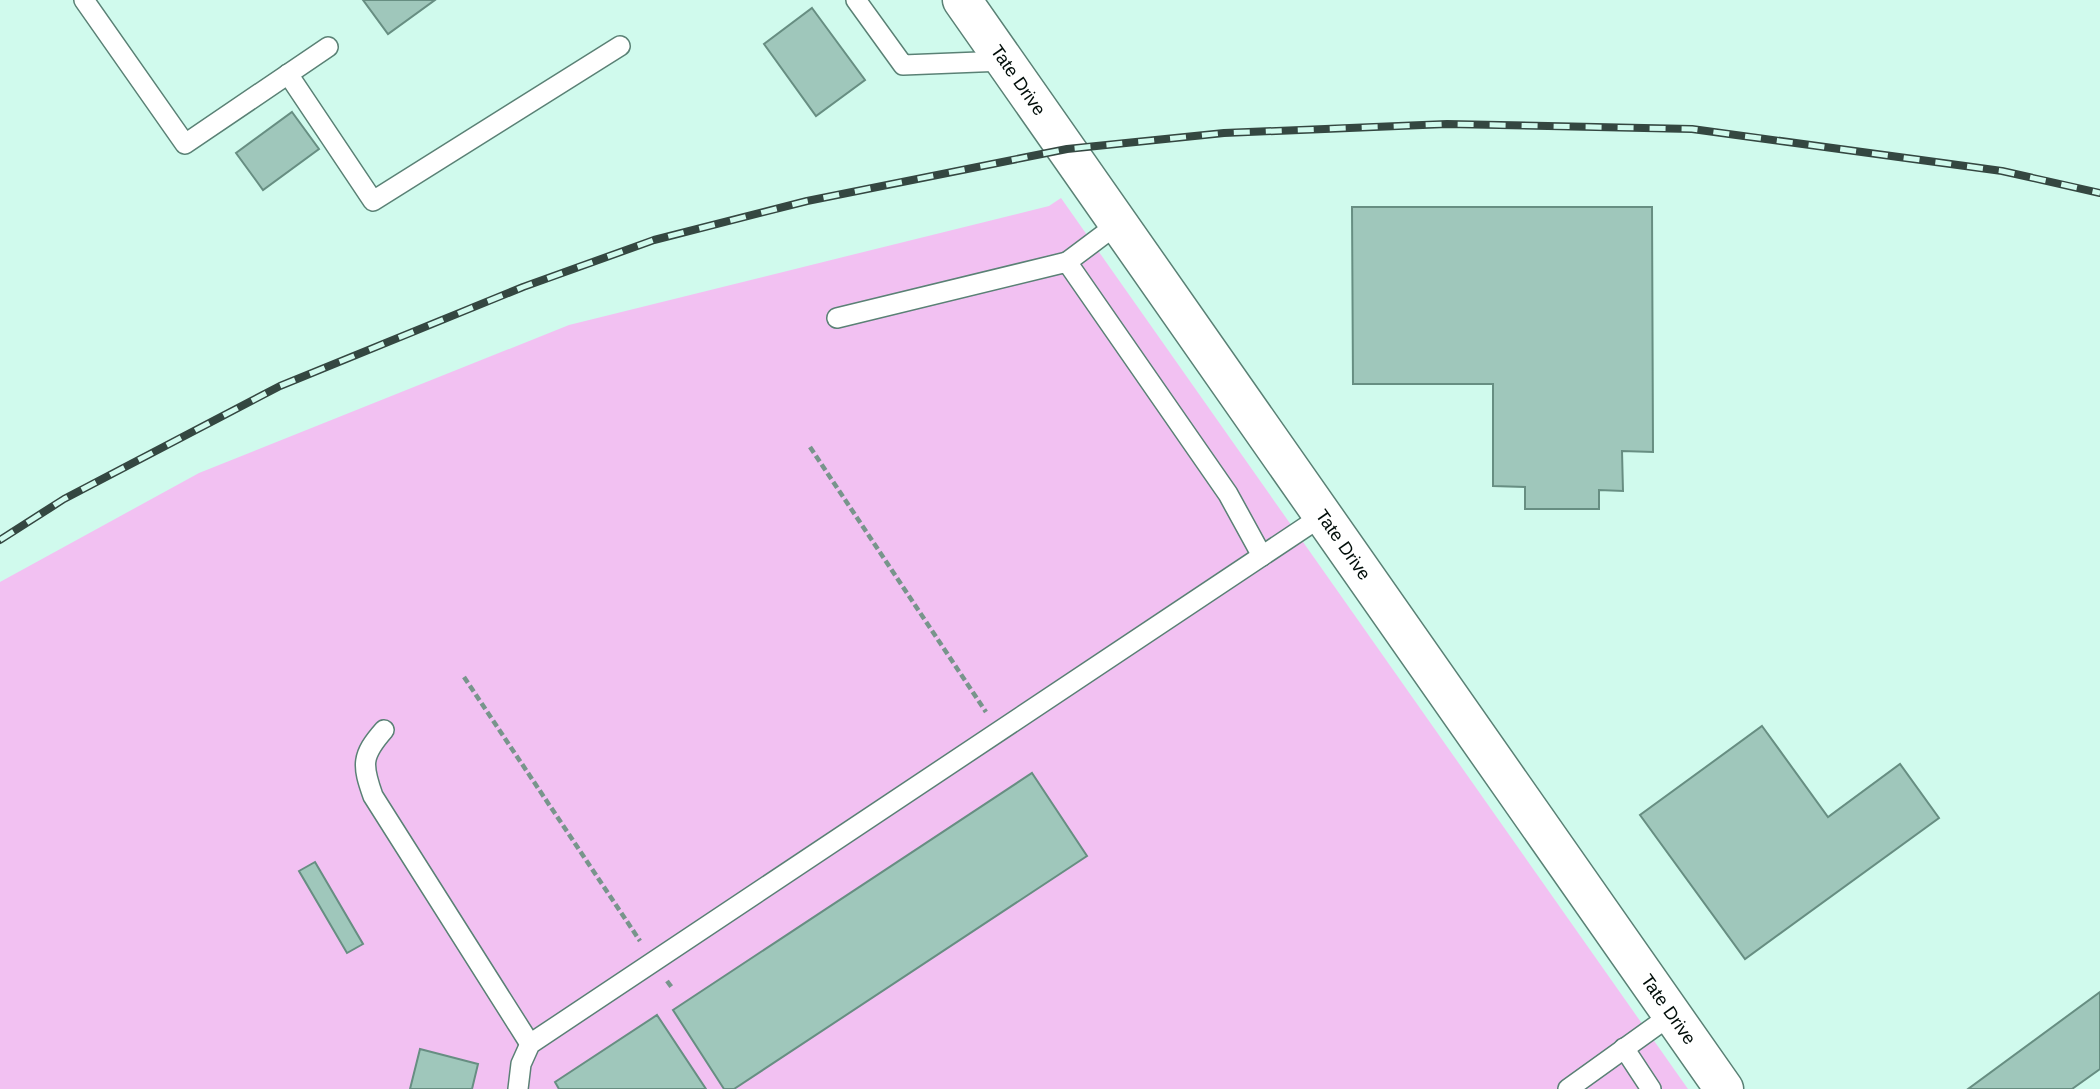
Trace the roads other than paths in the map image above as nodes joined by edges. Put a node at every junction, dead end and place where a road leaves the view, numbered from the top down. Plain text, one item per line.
1 (84, 0) edge
2 (856, 0) edge
3 (961, 0) edge
4 (620, 46) dead end
5 (328, 47) dead end
6 (1004, 61) junction
7 (288, 74) junction
8 (1119, 223) junction
9 (1067, 262) junction
10 (837, 318) dead end
11 (1322, 516) junction
12 (1262, 556) junction
13 (384, 730) dead end
14 (1671, 1015) junction
15 (530, 1044) junction
16 (1624, 1048) junction
17 (518, 1089) edge
18 (1568, 1089) edge
19 (1651, 1089) edge
20 (1724, 1089) edge

1 - 7 lane
2 - 6 lane
3 - 6 street, Tate Drive
4 - 7 lane
5 - 7 lane
6 - 8 street, Tate Drive
8 - 9 lane
8 - 11 street, Tate Drive
9 - 10 lane
9 - 12 lane
11 - 12 lane
11 - 14 street, Tate Drive
12 - 15 lane
13 - 15 lane
14 - 16 lane
14 - 20 street, Tate Drive
15 - 17 lane
16 - 18 lane
16 - 19 lane

